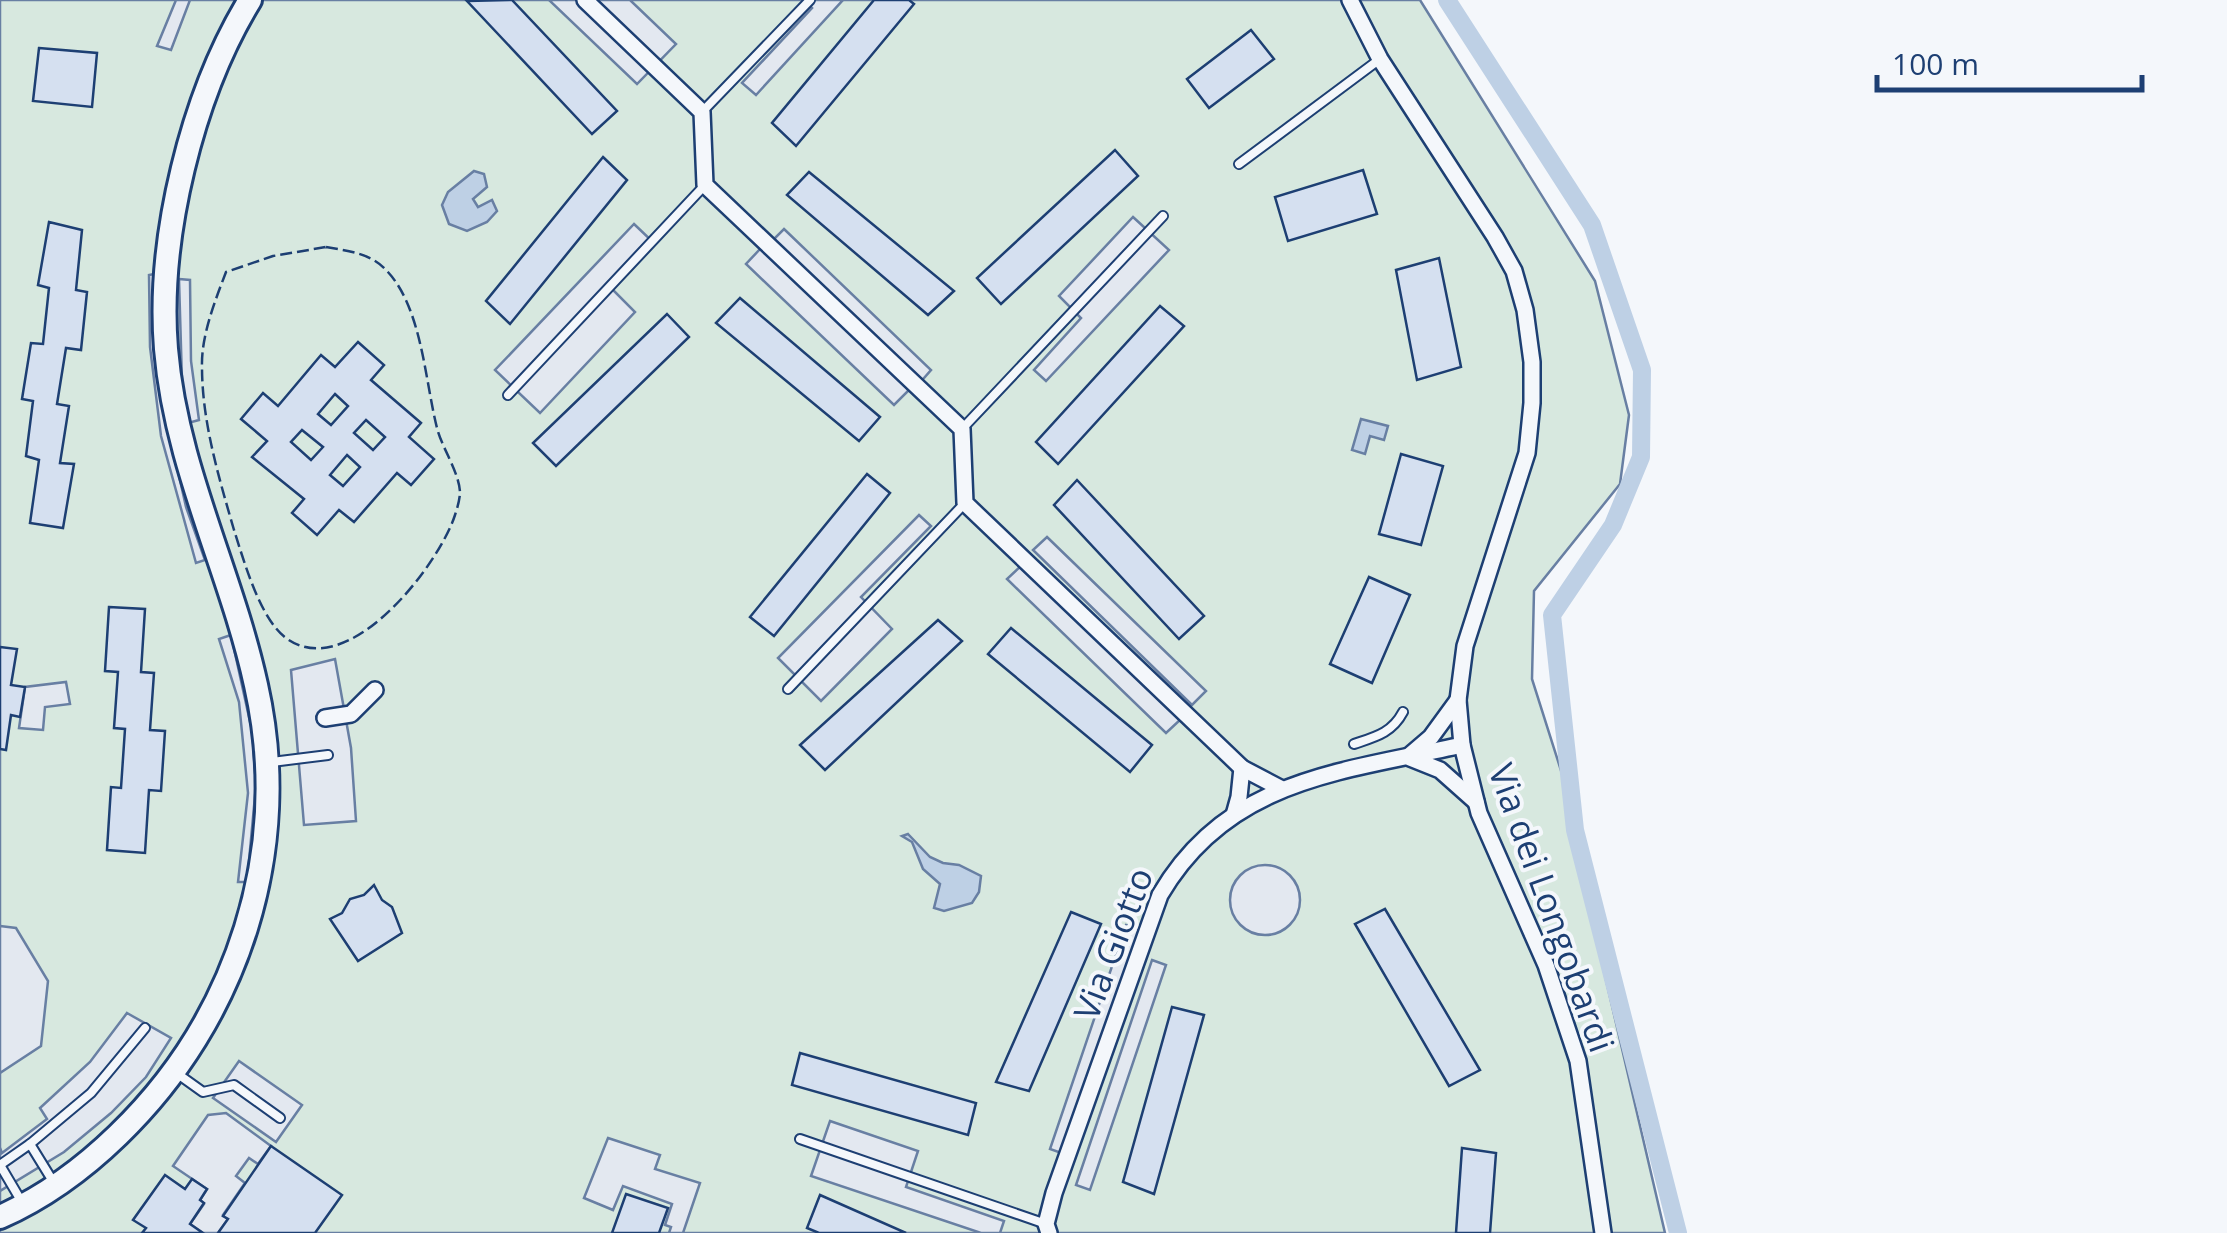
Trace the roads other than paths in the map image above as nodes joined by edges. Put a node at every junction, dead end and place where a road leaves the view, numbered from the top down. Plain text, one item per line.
1 (250, 0) edge
2 (586, 0) edge
3 (810, 0) edge
4 (1350, 0) edge
5 (1380, 59) junction
6 (702, 112) junction
7 (1240, 164) dead end
8 (705, 186) junction
9 (1162, 216) dead end
10 (508, 395) dead end
11 (962, 429) junction
12 (965, 504) junction
13 (788, 689) dead end
14 (375, 690) dead end
15 (1458, 700) junction
16 (1402, 712) dead end
17 (325, 718) dead end
18 (1354, 744) dead end
19 (1462, 745) junction
20 (328, 754) dead end
21 (1407, 757) junction
22 (267, 763) junction
23 (1242, 768) junction
24 (1280, 788) junction
25 (1476, 802) junction
26 (1234, 815) junction
27 (145, 1028) dead end
28 (175, 1072) junction
29 (280, 1118) dead end
30 (800, 1139) dead end
31 (30, 1144) junction
32 (0, 1165) edge
33 (56, 1186) junction
34 (24, 1205) junction
35 (0, 1217) edge
36 (1047, 1228) edge
37 (1604, 1233) edge

1 - 22 street
2 - 6 street
3 - 6 lane
4 - 5 street, Via dei Longobardi
5 - 7 lane
5 - 15 street, Via dei Longobardi
6 - 8 street
8 - 10 lane
8 - 11 street
9 - 11 lane
11 - 12 street
12 - 13 lane
12 - 23 street
14 - 17 street
15 - 19 street, Via dei Longobardi
15 - 21 street
16 - 18 lane
19 - 21 street, Via Giotto
19 - 25 street, Via dei Longobardi
20 - 22 lane
21 - 24 street, Via Giotto
21 - 25 street
22 - 28 street
23 - 24 street
23 - 26 street
24 - 26 street, Via Giotto
25 - 37 street, Via dei Longobardi
26 - 36 street, Via Giotto
27 - 31 lane
28 - 29 lane
28 - 33 street
30 - 36 lane
31 - 32 lane
31 - 33 lane
32 - 34 lane
33 - 34 street
34 - 35 street

